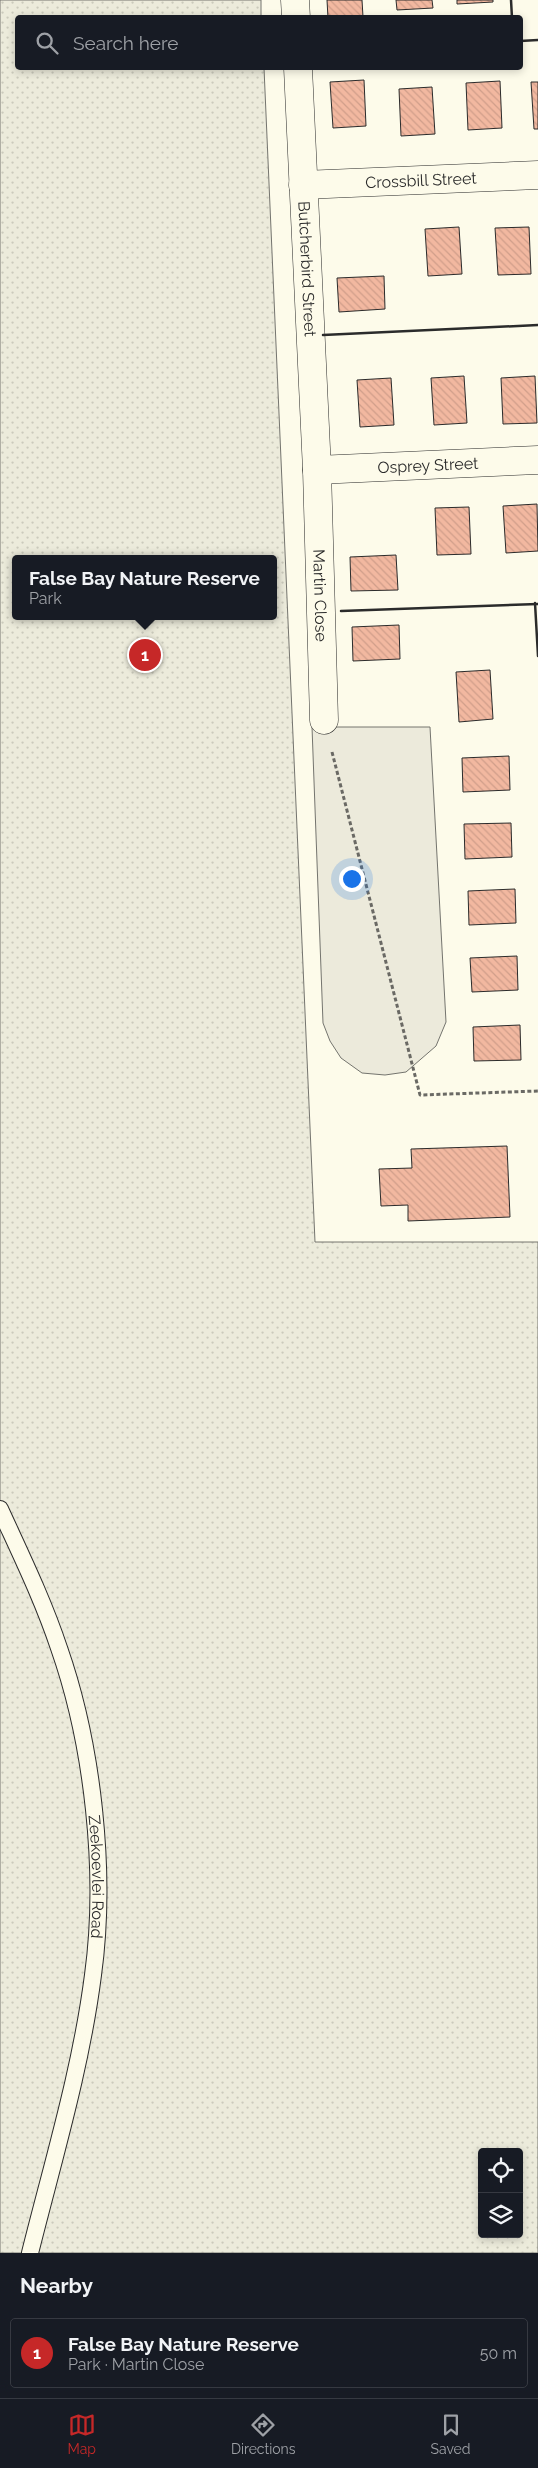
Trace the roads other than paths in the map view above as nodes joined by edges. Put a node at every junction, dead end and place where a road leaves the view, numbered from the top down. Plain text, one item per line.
1 (295, 0) edge
2 (296, 15) edge
3 (298, 70) edge
4 (538, 175) edge
5 (304, 185) junction
6 (538, 460) edge
7 (317, 470) junction
8 (324, 720) road end
9 (0, 1509) edge
10 (30, 2253) edge

1 - 2 street
3 - 5 street, Butcherbird Street
4 - 5 street, Crossbill Street
5 - 7 street, Butcherbird Street
6 - 7 street, Osprey Street
7 - 8 street, Martin Close
9 - 10 lane, Zeekoevlei Road

